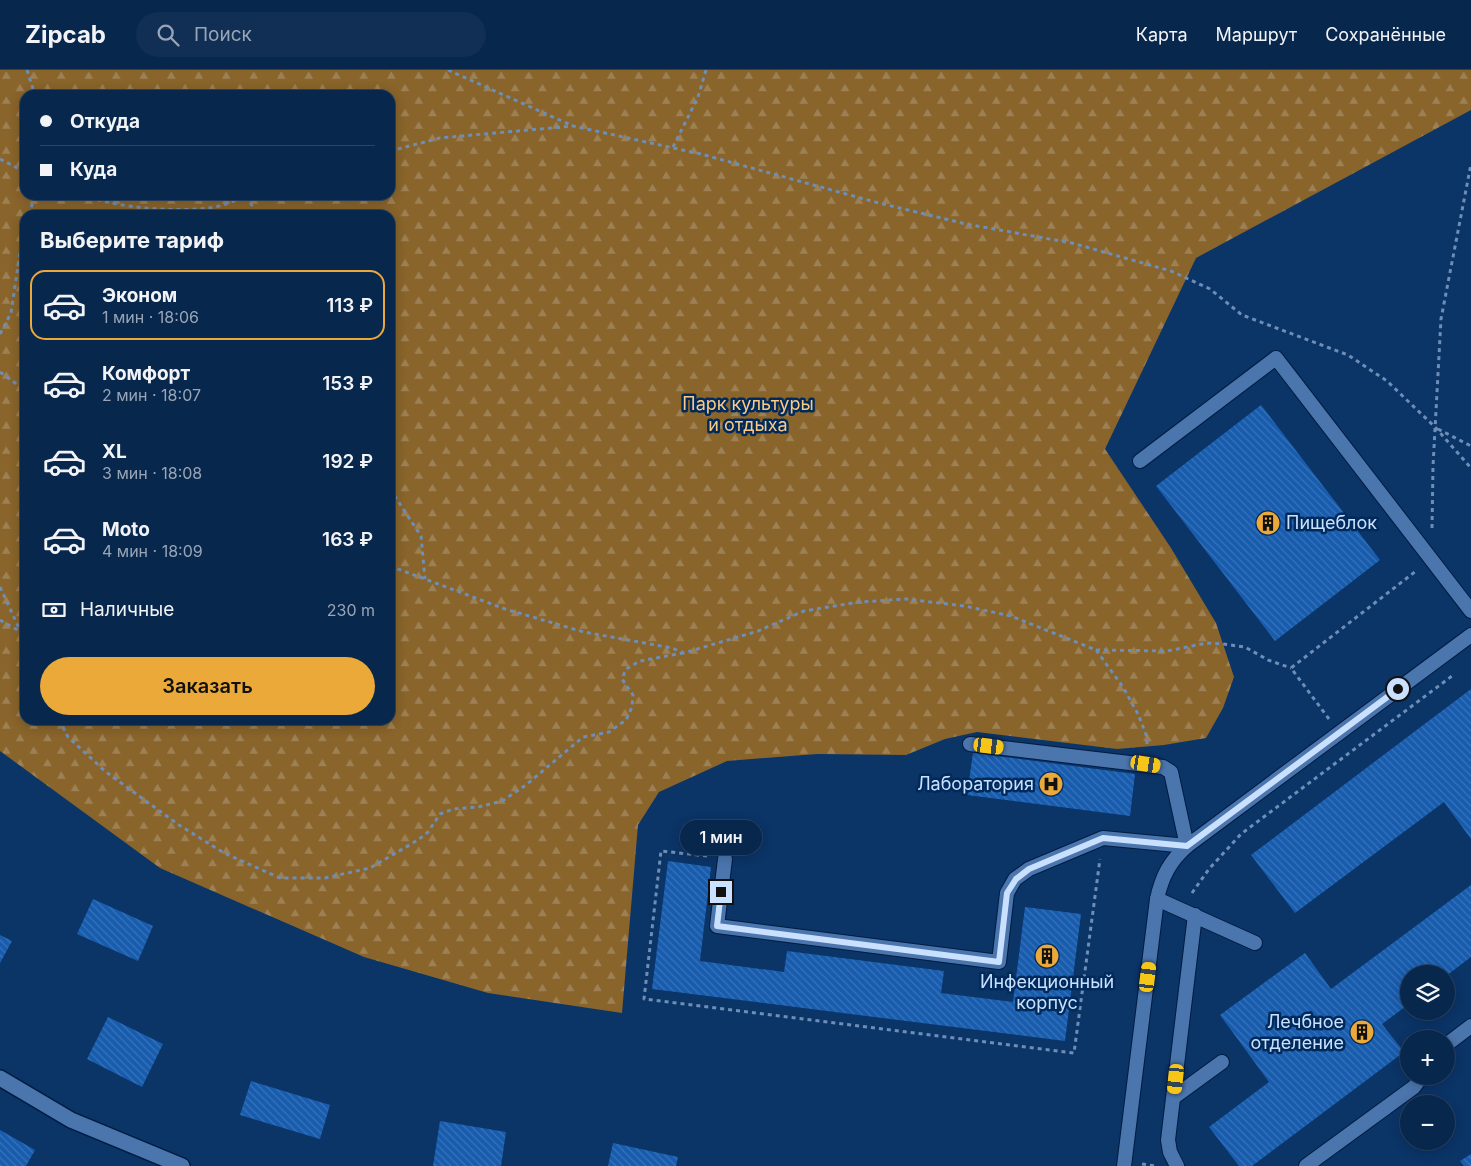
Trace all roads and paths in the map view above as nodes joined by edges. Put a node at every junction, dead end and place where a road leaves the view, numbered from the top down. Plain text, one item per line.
1 (27, 70) edge
2 (448, 70) edge
3 (706, 70) edge
4 (33, 90) edge
5 (573, 126) junction
6 (673, 147) junction
7 (395, 151) edge
8 (0, 159) edge
9 (1471, 164) edge
10 (20, 169) edge
11 (97, 200) edge
12 (236, 200) edge
13 (20, 252) edge
14 (0, 334) edge
15 (0, 372) edge
16 (20, 386) edge
17 (1435, 427) junction
18 (1471, 446) edge
19 (1140, 461) dead end
20 (1471, 468) edge
21 (395, 497) edge
22 (1431, 559) junction
23 (395, 568) edge
24 (425, 579) junction
25 (0, 587) edge
26 (1471, 610) edge
27 (0, 620) edge
28 (20, 629) edge
29 (20, 632) edge
30 (1471, 635) edge
31 (1096, 650) junction
32 (684, 653) junction
33 (1291, 668) junction
34 (1455, 674) dead end
35 (1323, 711) dead end
36 (62, 725) edge
37 (970, 744) dead end
38 (1146, 764) junction
39 (1103, 838) junction
40 (1187, 846) junction
41 (725, 858) joint
42 (1157, 898) junction
43 (1182, 909) junction
44 (1195, 915) junction
45 (1255, 943) dead end
46 (1471, 1026) edge
47 (1455, 1038) edge
48 (1222, 1062) dead end
49 (0, 1078) edge
50 (1415, 1085) edge
51 (1174, 1097) junction
52 (1143, 1154) dead end
53 (1142, 1165) edge
54 (182, 1166) edge
55 (1124, 1166) edge
56 (1156, 1166) edge
57 (1177, 1166) edge
58 (1306, 1166) edge

1 - 4 path
2 - 5 path
3 - 6 path
5 - 6 path
5 - 7 path
6 - 17 path
8 - 10 path
9 - 17 path
11 - 12 path
13 - 14 path
15 - 16 path
17 - 18 path
17 - 20 path
17 - 22 path
19 - 22 lane
21 - 24 path
22 - 26 lane
22 - 33 path
23 - 24 path
24 - 32 path
25 - 28 path
27 - 29 path
30 - 40 lane
31 - 32 path
31 - 33 path
31 - 38 path
32 - 36 path
33 - 35 path
34 - 43 path
37 - 38 lane
38 - 40 lane
39 - 40 lane
39 - 41 lane
39 - 41 path
40 - 42 lane
42 - 43 lane
42 - 55 lane
43 - 44 lane
44 - 45 lane
44 - 51 lane
46 - 47 lane
48 - 51 lane
49 - 54 street
50 - 58 lane
51 - 57 lane
52 - 53 path
53 - 56 path

